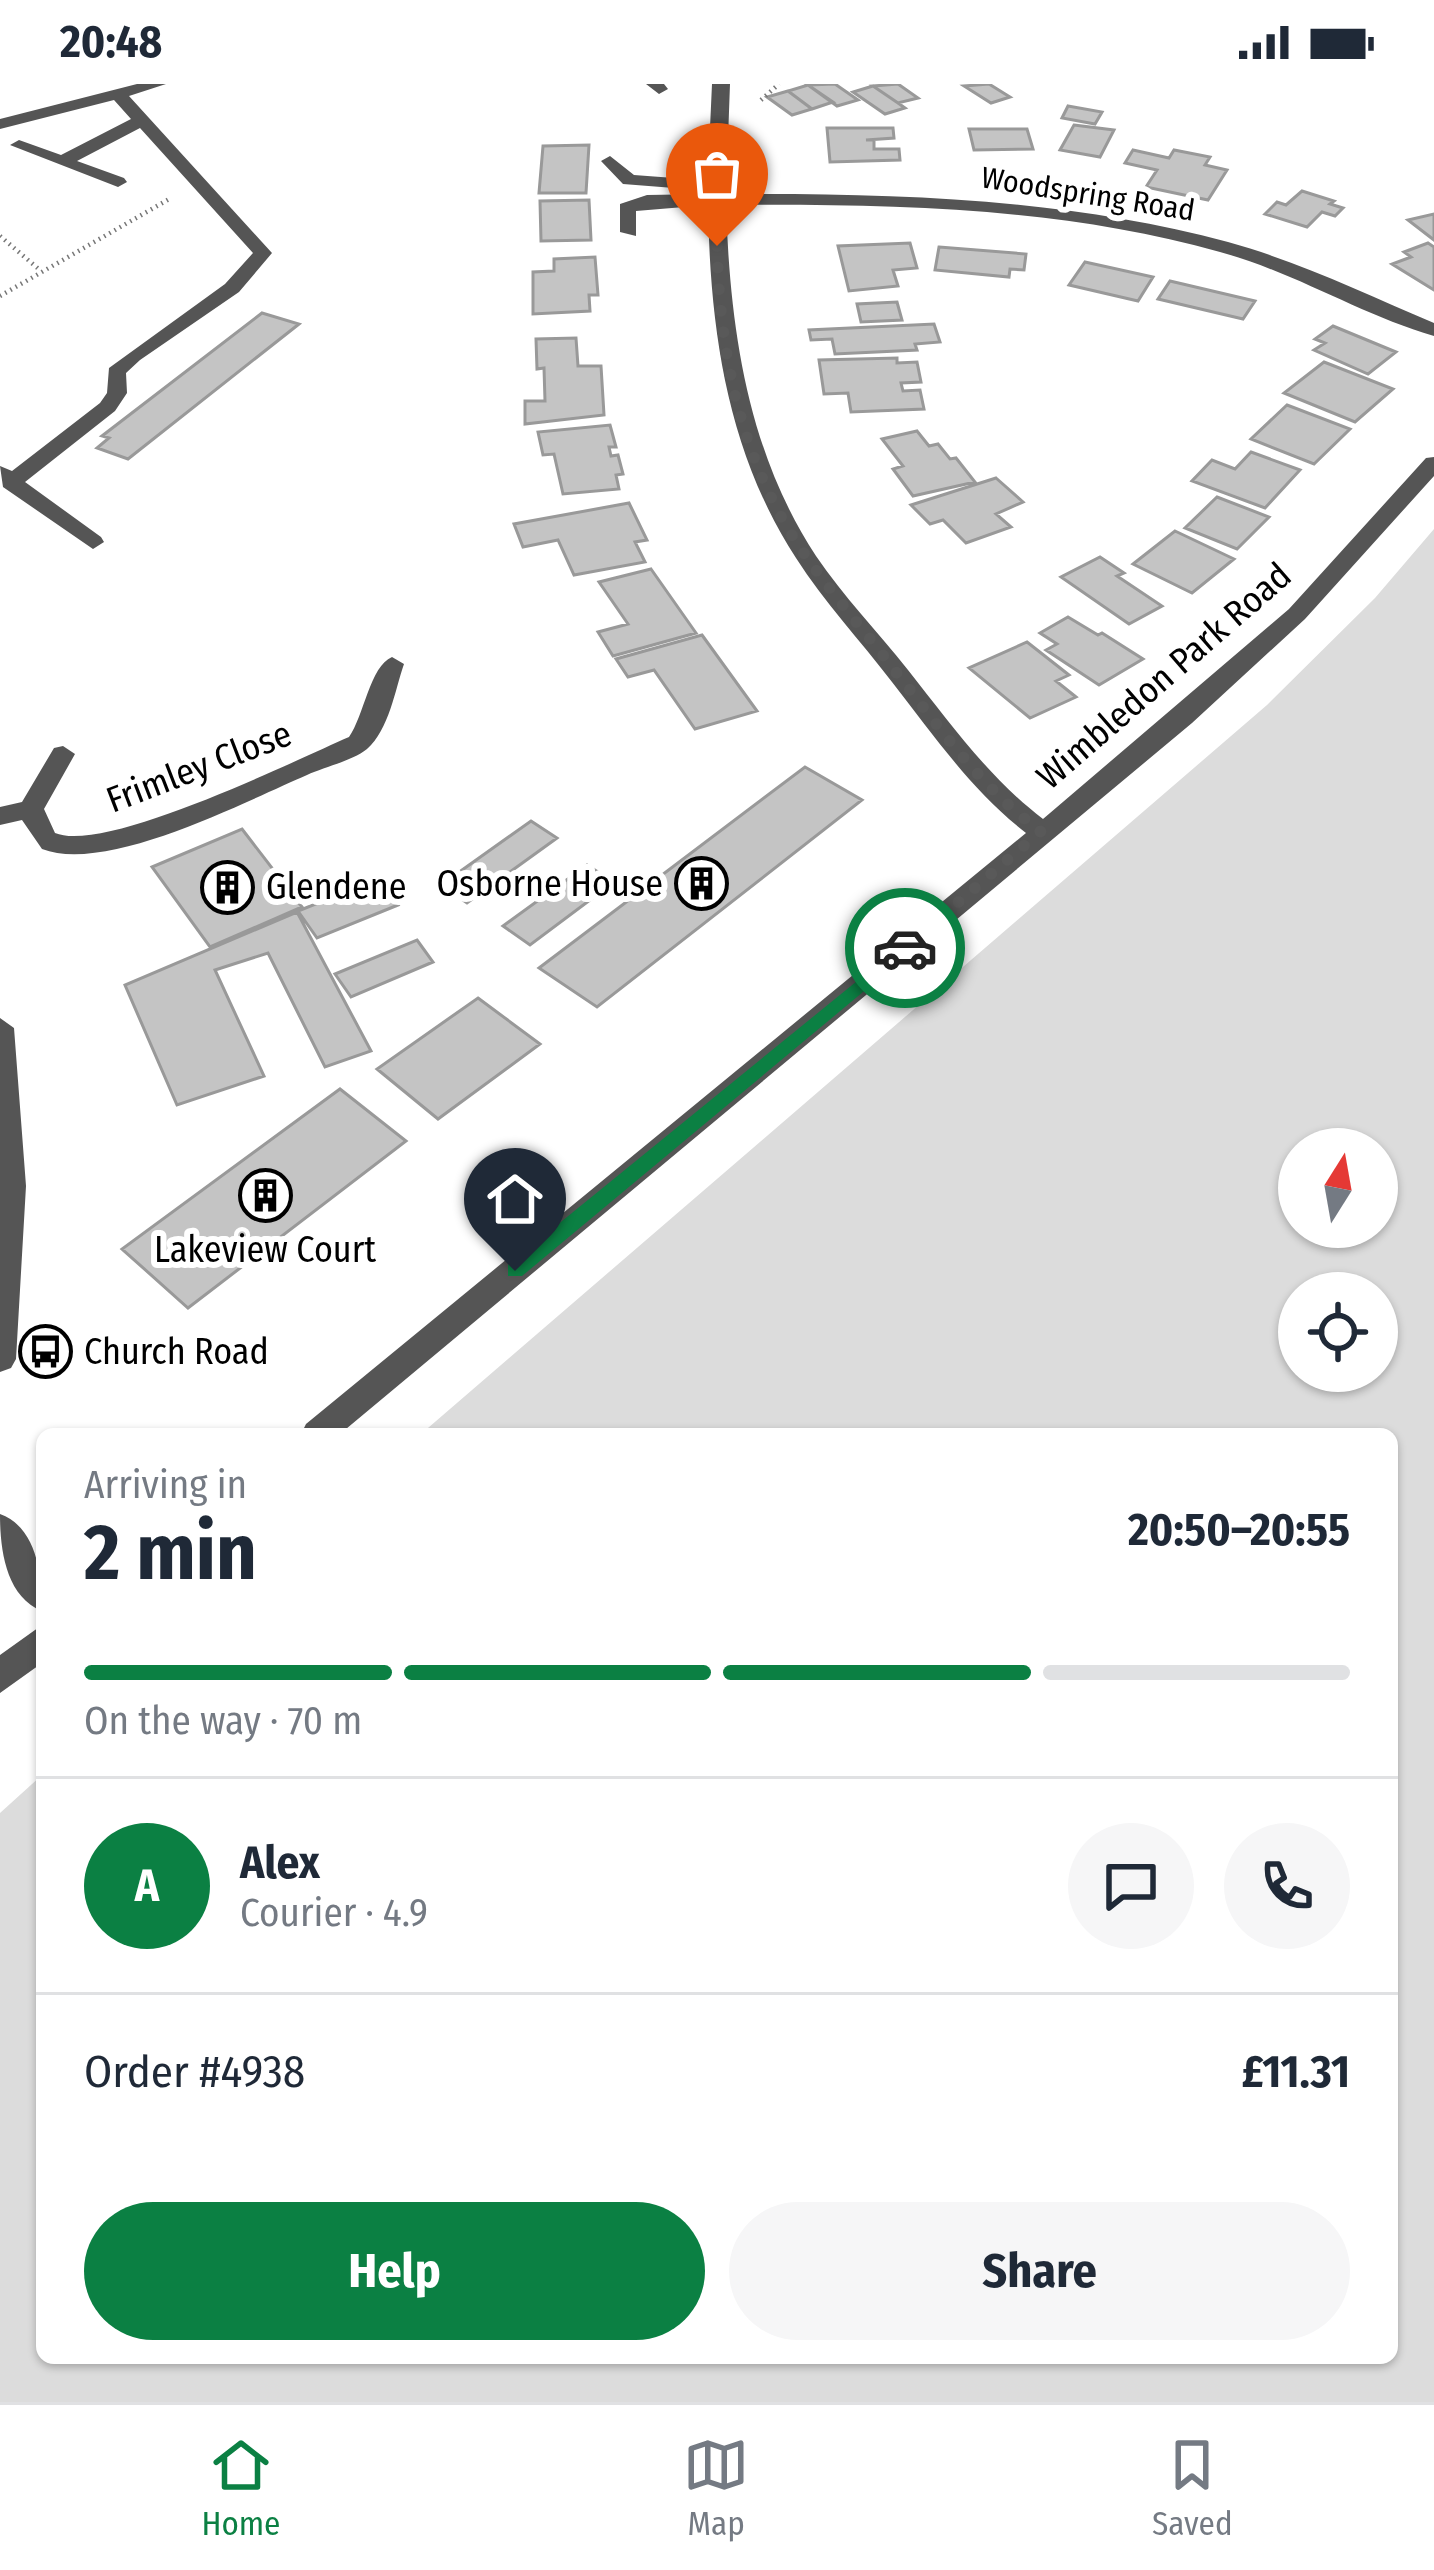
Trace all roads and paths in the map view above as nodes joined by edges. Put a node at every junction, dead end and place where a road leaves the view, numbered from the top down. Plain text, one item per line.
1 (157, 84) edge
2 (721, 84) edge
3 (118, 94) junction
4 (144, 119) junction
5 (0, 124) edge
6 (19, 146) dead end
7 (63, 161) junction
8 (610, 161) dead end
9 (200, 181) junction
10 (118, 182) dead end
11 (716, 190) junction
12 (628, 232) dead end
13 (0, 236) edge
14 (41, 271) junction
15 (0, 296) edge
16 (1434, 330) edge
17 (1434, 463) edge
18 (6, 477) edge
19 (93, 542) dead end
20 (392, 664) dead end
21 (62, 754) dead end
22 (32, 809) junction
23 (0, 816) edge
24 (1041, 831) junction
25 (0, 1028) edge
26 (4, 1303) edge
27 (0, 1359) edge
28 (324, 1428) edge
29 (0, 1529) edge
30 (36, 1586) edge
31 (36, 1645) edge
32 (0, 1677) edge

1 - 3 street
2 - 11 street
3 - 4 street
3 - 5 street
4 - 7 street
4 - 9 street
6 - 7 street
7 - 10 street
8 - 11 street
9 - 14 path
9 - 18 street
11 - 12 street
11 - 16 street, Woodspring Road
11 - 24 street
13 - 14 path
14 - 15 path
17 - 24 street, Wimbledon Park Road
18 - 19 street
20 - 22 street, Frimley Close
21 - 22 street
22 - 23 street
24 - 28 street, Wimbledon Park Road
25 - 26 street
26 - 27 street
29 - 30 street
31 - 32 street

